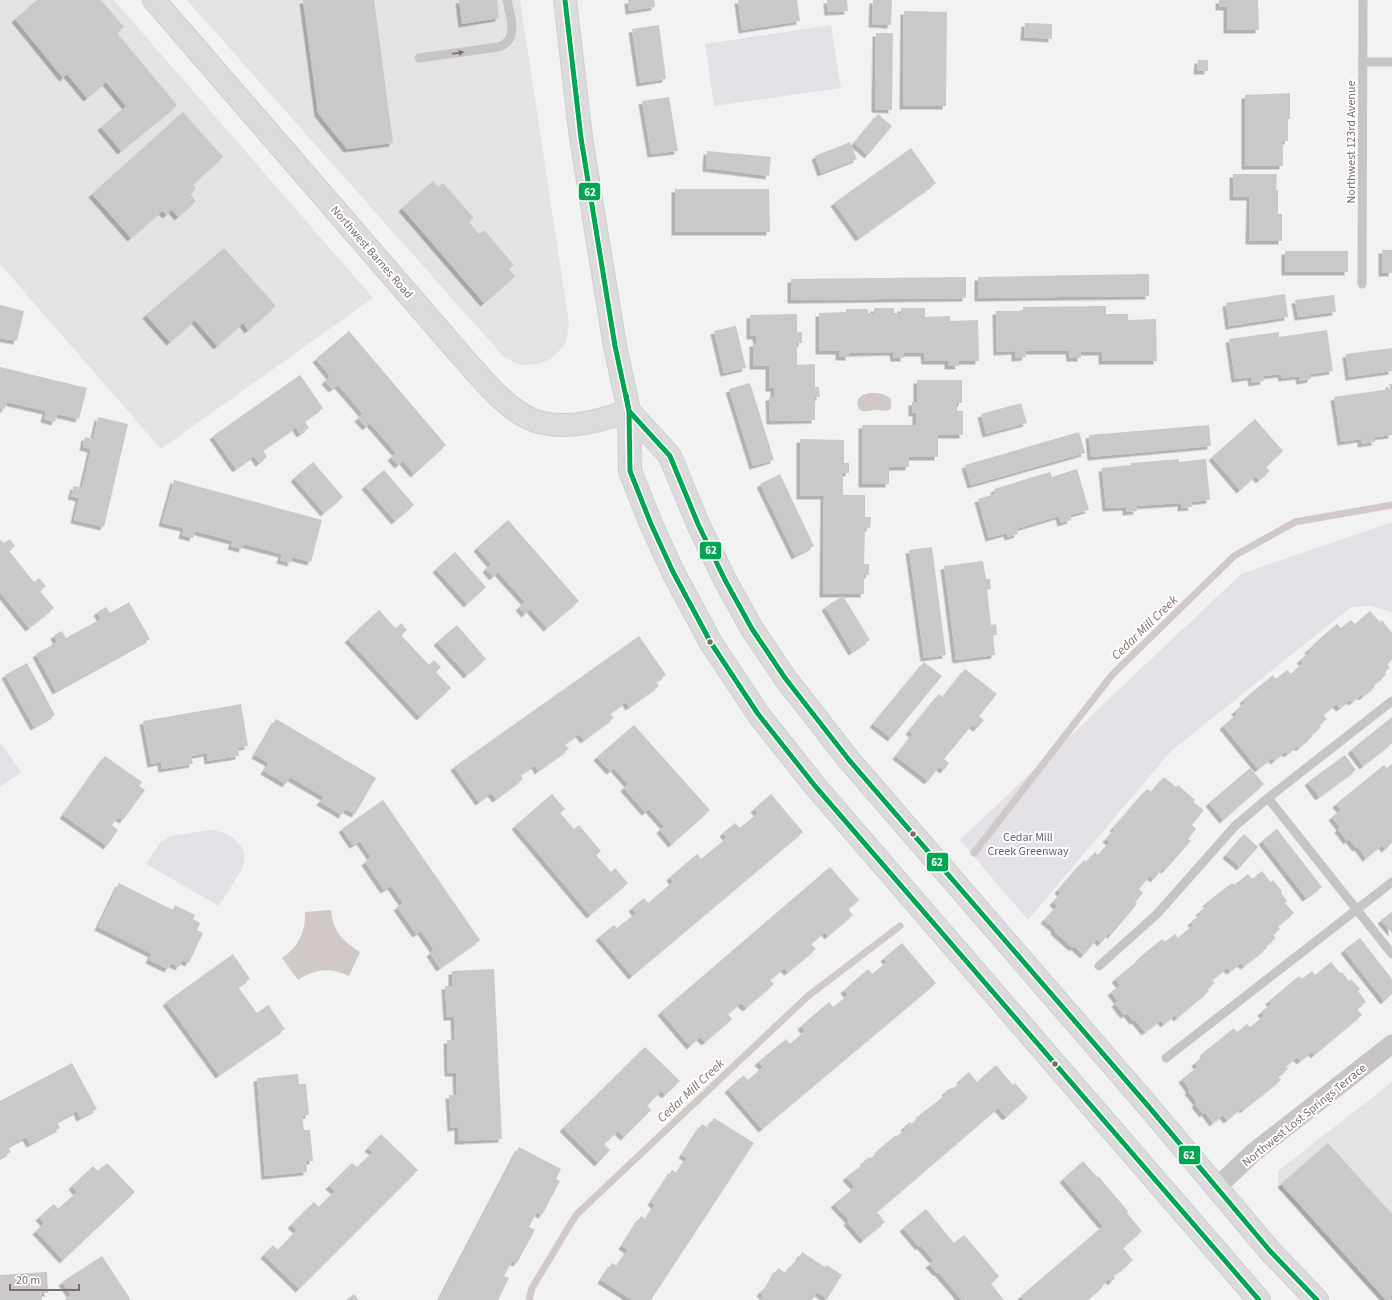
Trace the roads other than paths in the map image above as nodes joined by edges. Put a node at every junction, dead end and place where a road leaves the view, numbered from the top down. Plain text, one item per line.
1 (154, 0) edge
2 (507, 0) edge
3 (565, 0) edge
4 (1363, 0) edge
5 (419, 58) dead end
6 (1363, 62) junction
7 (1392, 62) edge
8 (1362, 284) dead end
9 (629, 411) junction
10 (1392, 701) edge
11 (1268, 798) junction
12 (1392, 882) edge
13 (1356, 910) junction
14 (1392, 954) edge
15 (1099, 966) dead end
16 (1392, 1044) edge
17 (1166, 1058) dead end
18 (1217, 1188) junction
19 (1259, 1300) edge
20 (1317, 1300) edge

1 - 9 main road, Northwest Barnes Road
5 -> 2 lane
3 - 9 main road
4 - 6 lane, Northwest 123rd Avenue
6 - 7 lane
6 - 8 lane, Northwest 123rd Avenue
9 - 18 main road
9 - 19 main road
10 - 11 lane
11 - 13 lane
11 - 15 lane
12 - 13 lane
13 - 14 lane
13 - 17 lane
16 - 18 street, Northwest Lost Springs Terrace
18 - 20 main road

